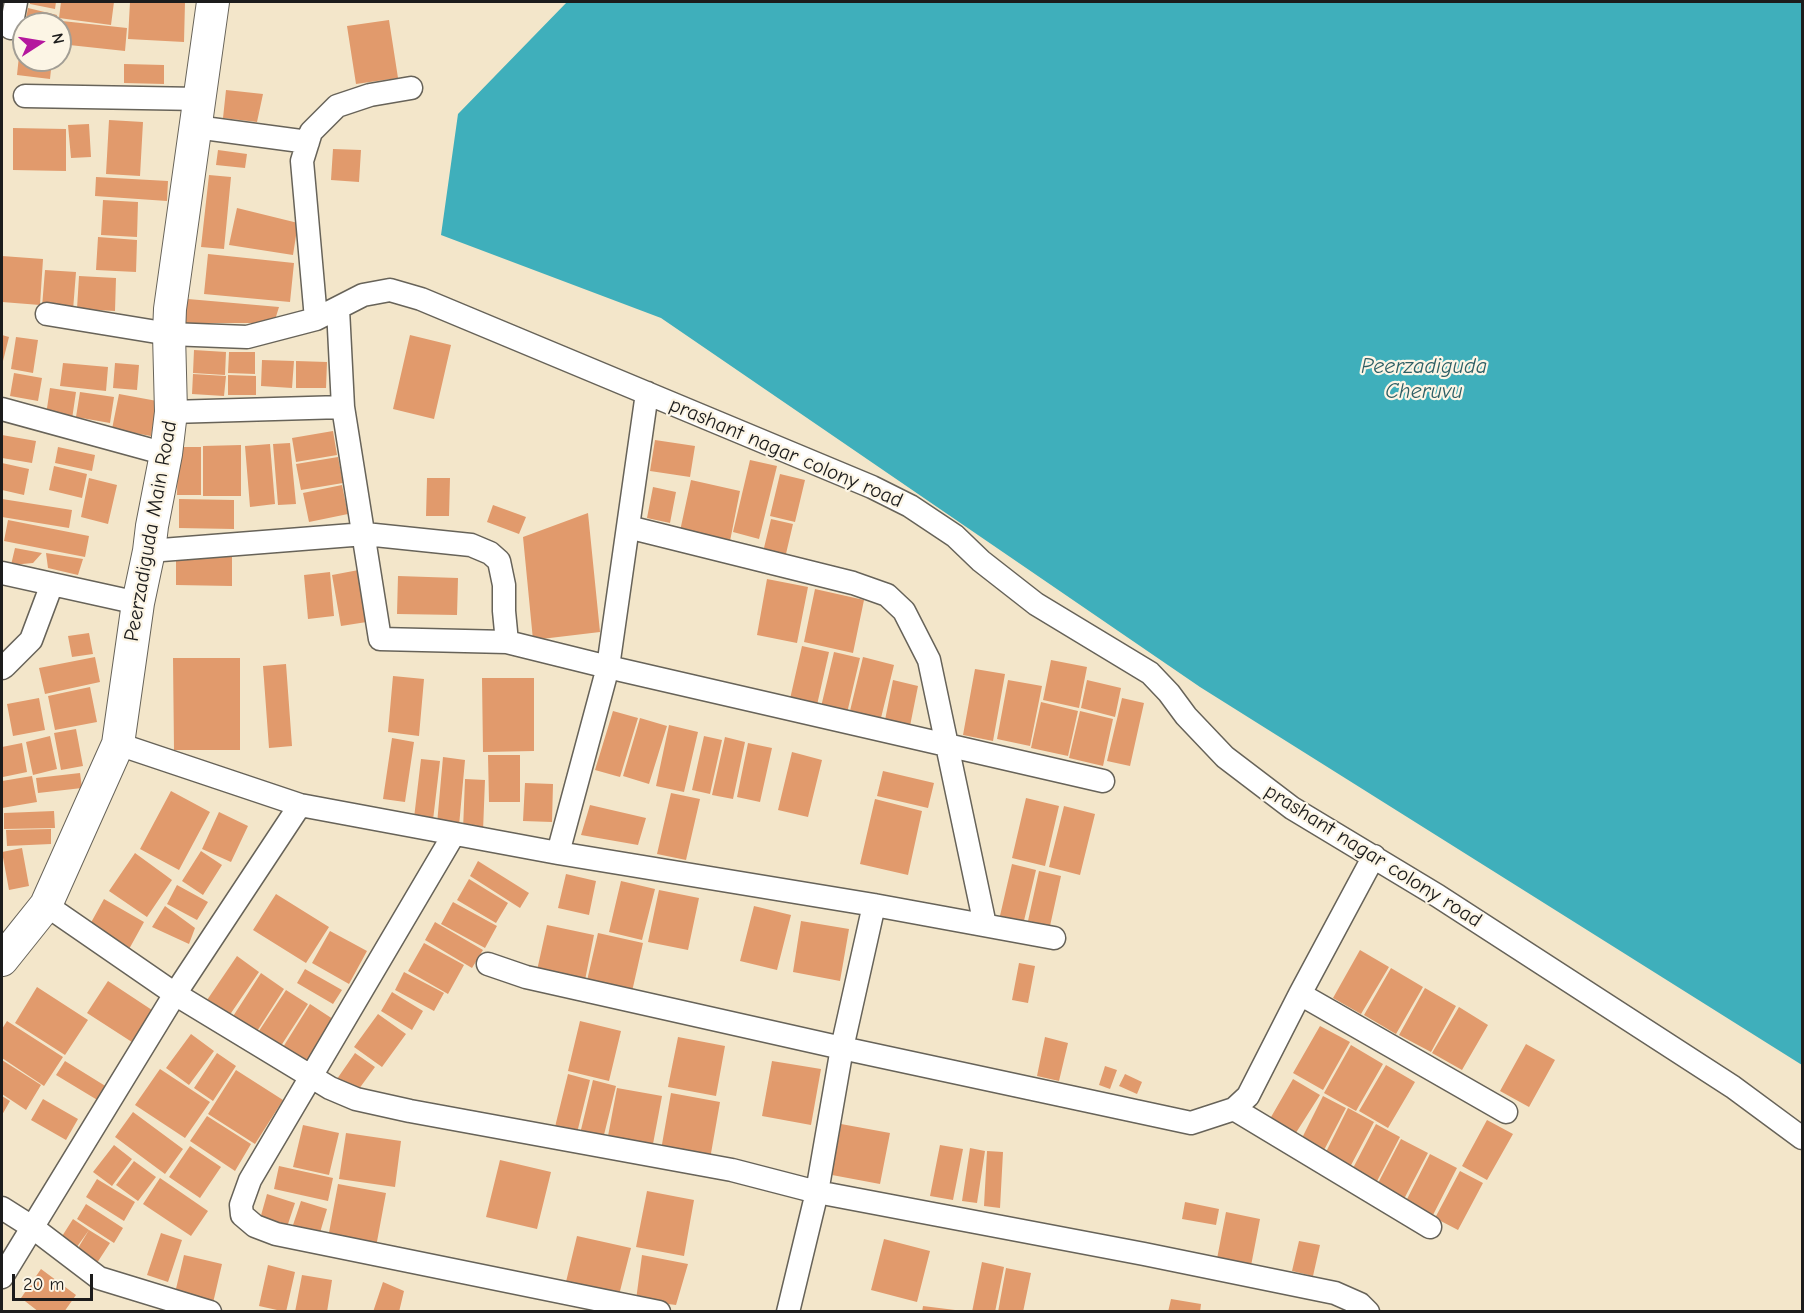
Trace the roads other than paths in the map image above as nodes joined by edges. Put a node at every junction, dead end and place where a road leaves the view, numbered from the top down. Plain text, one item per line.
1 (16, 2) edge
2 (213, 2) edge
3 (11, 28) dead end
4 (411, 88) dead end
5 (25, 96) dead end
6 (198, 113) junction
7 (308, 142) junction
8 (338, 309) junction
9 (47, 314) dead end
10 (316, 319) junction
11 (169, 334) junction
12 (647, 393) junction
13 (343, 407) junction
14 (2, 409) edge
15 (171, 412) junction
16 (166, 454) junction
17 (628, 527) junction
18 (365, 534) junction
19 (149, 551) junction
20 (2, 573) edge
21 (52, 584) junction
22 (138, 603) junction
23 (507, 642) junction
24 (608, 667) junction
25 (2, 668) edge
26 (118, 744) junction
27 (948, 745) junction
28 (1103, 781) dead end
29 (300, 805) junction
30 (454, 834) junction
31 (558, 853) junction
32 (1374, 856) junction
33 (874, 904) junction
34 (46, 906) junction
35 (985, 925) junction
36 (1054, 938) dead end
37 (2, 960) edge
38 (488, 964) dead end
39 (175, 994) junction
40 (1300, 994) junction
41 (842, 1048) junction
42 (311, 1076) junction
43 (1234, 1109) junction
44 (1506, 1112) dead end
45 (1803, 1138) edge
46 (817, 1192) junction
47 (2, 1208) edge
48 (32, 1227) junction
49 (1430, 1227) dead end
50 (2, 1277) edge
51 (210, 1311) edge
52 (659, 1311) edge
53 (788, 1311) edge
54 (1368, 1311) edge

1 - 3 street
2 - 6 street, Peerzadiguda Main Road
4 - 7 street
5 - 6 street
6 - 7 street
6 - 11 street, Peerzadiguda Main Road
7 - 10 street
8 - 10 street, prashant nagar colony road
8 - 12 street, prashant nagar colony road
8 - 13 street
9 - 11 street, prashant nagar colony road
10 - 11 street, prashant nagar colony road
11 - 15 street, Peerzadiguda Main Road
12 - 17 street
12 - 32 street, prashant nagar colony road
13 - 15 street
13 - 18 street
14 - 16 street
15 - 16 street, Peerzadiguda Main Road
16 - 19 street, Peerzadiguda Main Road
17 - 24 street
17 - 27 street
18 - 19 street
18 - 23 street
18 - 23 street
19 - 22 street, Peerzadiguda Main Road
20 - 21 street
21 - 22 street
21 - 25 street
22 - 26 street, Peerzadiguda Main Road
23 - 24 street
24 - 27 street
24 - 31 street
26 - 29 street
26 - 34 street, Peerzadiguda Main Road
27 - 28 street
27 - 35 street
29 - 30 street
29 - 39 street
30 - 31 street
30 - 42 street
31 - 33 street
32 - 40 street
32 - 45 street, prashant nagar colony road
33 - 35 street
33 - 41 street
34 - 37 street, Peerzadiguda Main Road
34 - 39 street
35 - 36 street
38 - 41 street
39 - 42 street
39 - 48 street
40 - 43 street
40 - 44 street
41 - 43 street
41 - 46 street
42 - 46 street
42 - 52 street
43 - 49 street
46 - 53 street
46 - 54 street
47 - 48 street
48 - 50 street
48 - 51 street

